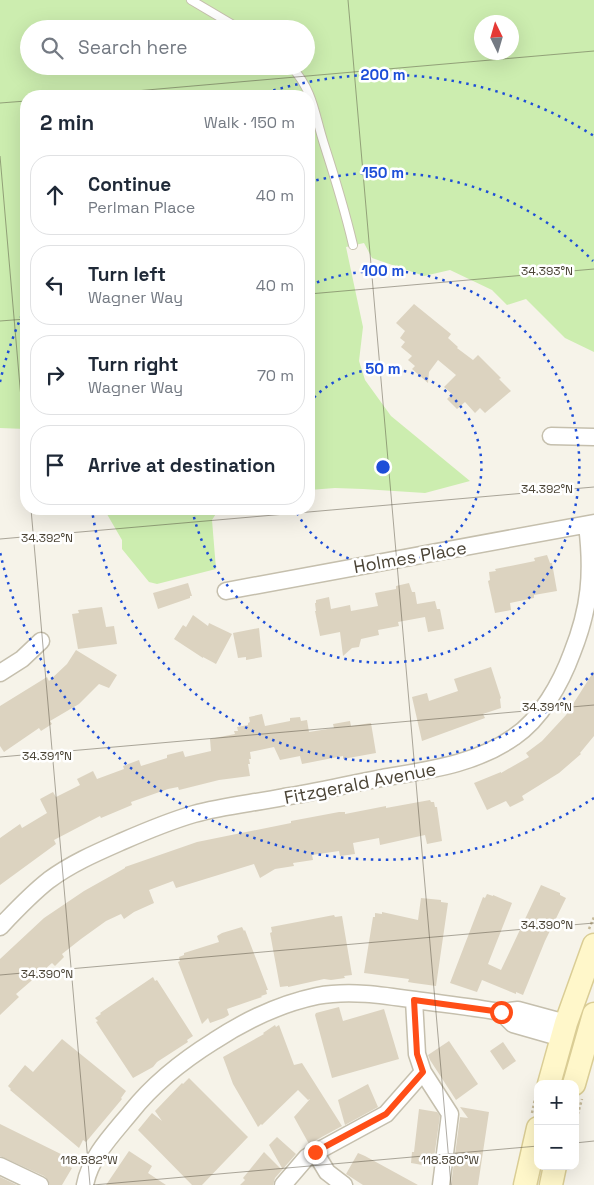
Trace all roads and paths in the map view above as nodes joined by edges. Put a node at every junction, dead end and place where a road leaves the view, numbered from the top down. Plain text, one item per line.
1 (191, 0) edge
2 (225, 20) edge
3 (298, 75) edge
4 (307, 90) edge
5 (315, 108) edge
6 (353, 245) dead end
7 (552, 436) dead end
8 (594, 437) edge
9 (590, 524) edge
10 (226, 591) dead end
11 (41, 640) dead end
12 (0, 673) edge
13 (0, 927) edge
14 (594, 945) edge
15 (414, 1000) junction
16 (594, 1014) edge
17 (564, 1031) junction
18 (423, 1072) junction
19 (550, 1080) edge
20 (575, 1080) edge
21 (534, 1146) edge
22 (315, 1152) junction
23 (0, 1166) edge
24 (554, 1170) edge
25 (40, 1185) edge
26 (85, 1185) edge
27 (283, 1185) edge
28 (344, 1185) edge
29 (440, 1185) edge
30 (525, 1185) edge
31 (551, 1185) edge

1 - 2 lane
3 - 4 lane
5 - 6 lane
7 - 8 street
9 - 10 street, Holmes Place
9 - 13 street, Fitzgerald Avenue
11 - 12 street
14 - 17 main road
15 - 17 street
15 - 18 street
15 - 26 street
16 - 20 main road
17 - 19 main road
18 - 22 street
18 - 29 street
21 - 30 main road
22 - 27 street
22 - 28 street
23 - 25 street
24 - 31 main road

